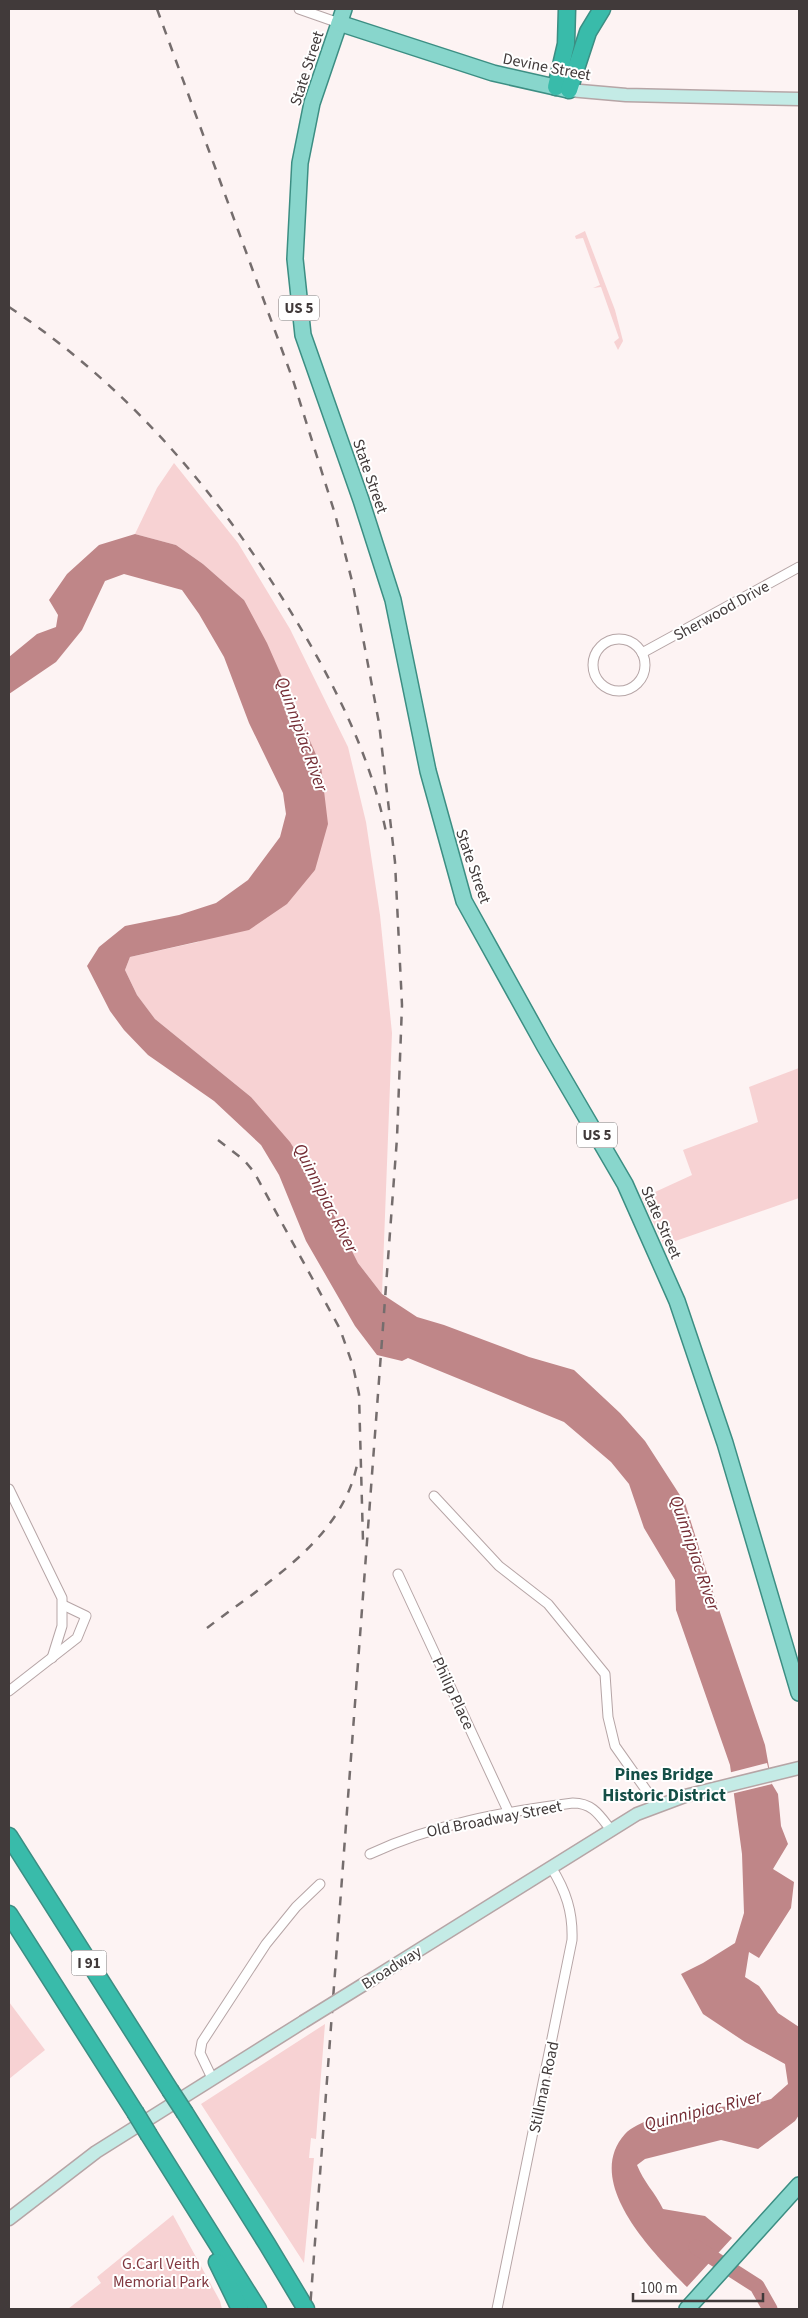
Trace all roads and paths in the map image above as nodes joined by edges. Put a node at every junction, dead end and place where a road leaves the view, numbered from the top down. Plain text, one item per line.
1 (299, 9) edge
2 (567, 9) edge
3 (602, 9) edge
4 (342, 16) edge
5 (563, 89) junction
6 (799, 99) edge
7 (799, 567) edge
8 (642, 653) junction
9 (9, 1489) edge
10 (434, 1496) dead end
11 (398, 1574) dead end
12 (63, 1605) junction
13 (52, 1658) junction
14 (9, 1691) edge
15 (799, 1693) edge
16 (799, 1768) edge
17 (655, 1806) junction
18 (509, 1813) junction
19 (611, 1830) junction
20 (9, 1836) edge
21 (370, 1854) dead end
22 (551, 1867) junction
23 (320, 1884) dead end
24 (9, 1914) edge
25 (212, 2078) junction
26 (799, 2185) edge
27 (9, 2219) edge
28 (204, 2223) junction
29 (689, 2306) edge
30 (240, 2309) edge
31 (258, 2309) edge
32 (306, 2309) edge
33 (497, 2309) edge

1 - 4 street, Devine Street
2 - 5 highway
3 - 5 highway
4 - 5 main road, Devine Street
4 - 15 main road, State Street / US 5
5 - 6 main road, Devine Street
7 - 8 street, Sherwood Drive
8 - 8 street
9 - 12 street
10 - 17 street
11 - 18 street, Philip Place
12 - 13 street
12 - 13 street
13 - 14 street
16 - 17 main road, Broadway
17 - 19 main road, Broadway
18 - 19 street, Old Broadway Street
18 - 21 street, Old Broadway Street
19 - 22 main road, Broadway
20 - 32 highway, I 91, bridge
22 - 25 main road, Broadway, bridge
22 - 33 street, Stillman Road
23 - 25 street
24 - 28 highway, I 91, bridge
25 - 27 main road, Broadway
26 - 29 main road
28 - 30 highway
28 - 31 highway, I 91

